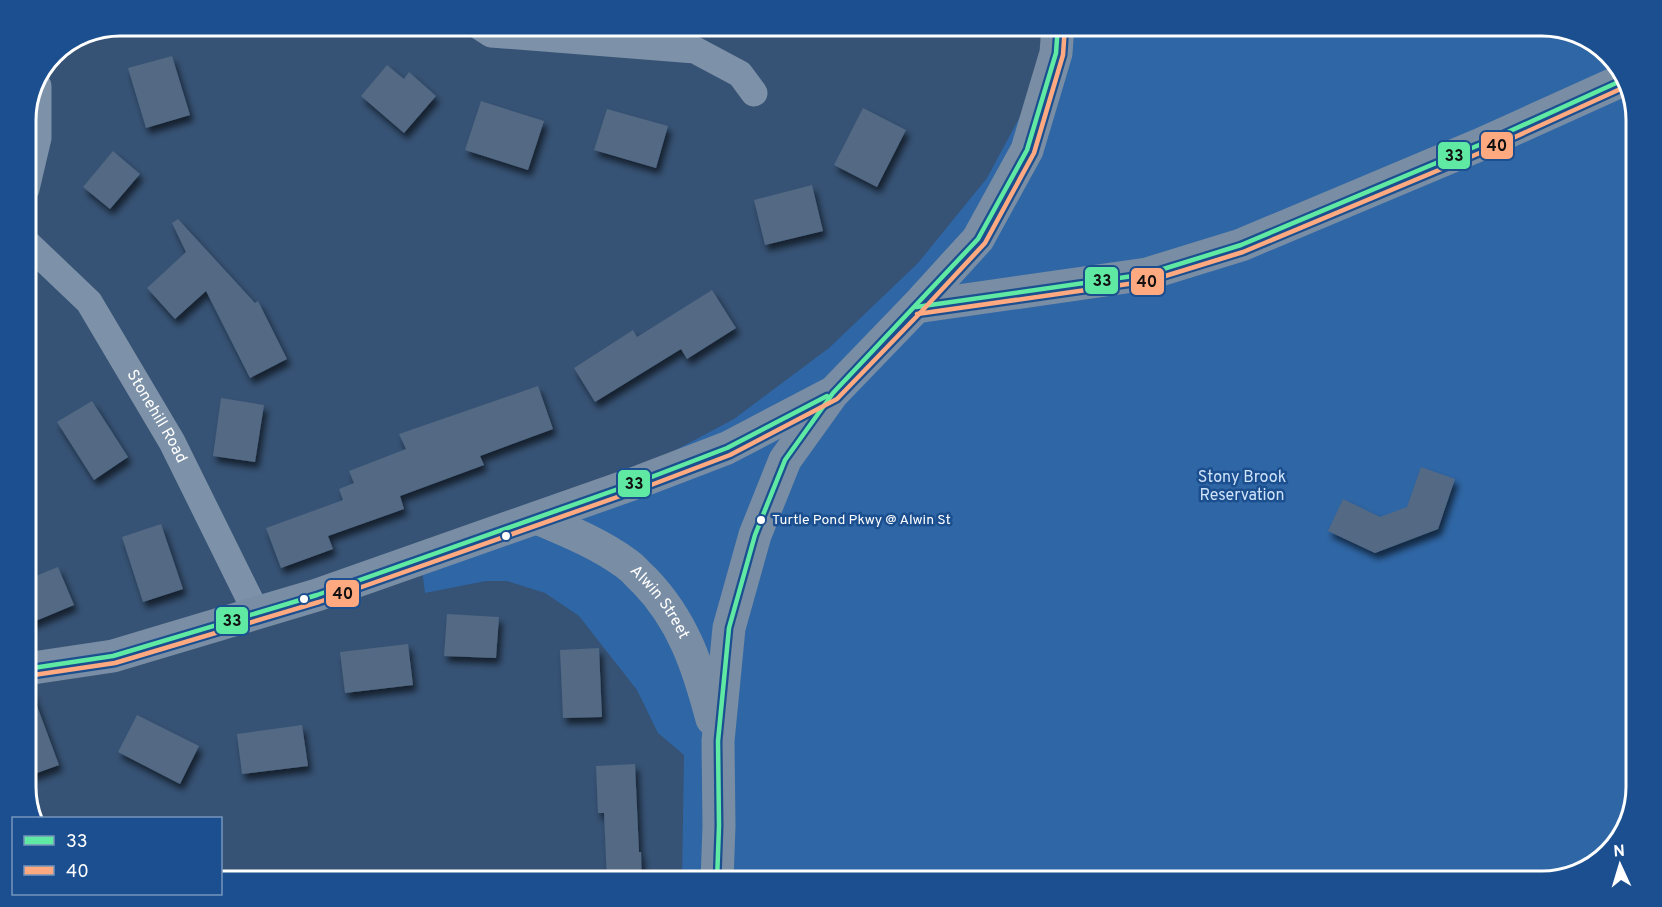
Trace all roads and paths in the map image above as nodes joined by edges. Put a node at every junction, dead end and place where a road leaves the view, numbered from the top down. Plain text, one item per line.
1 (516, 36) edge
2 (1057, 36) edge
3 (1617, 82) edge
4 (754, 93) dead end
5 (38, 103) edge
6 (36, 146) edge
7 (36, 252) edge
8 (916, 307) junction
9 (833, 393) junction
10 (537, 518) junction
11 (257, 614) junction
12 (36, 668) edge
13 (718, 741) junction
14 (717, 871) edge

1 - 4 street
2 - 8 street
3 - 8 street
5 - 6 street
7 - 11 street, Stonehill Road
8 - 9 street
9 - 10 street
9 - 13 street
10 - 11 street
10 - 13 street, Alwin Street
11 - 12 street
13 - 14 street

